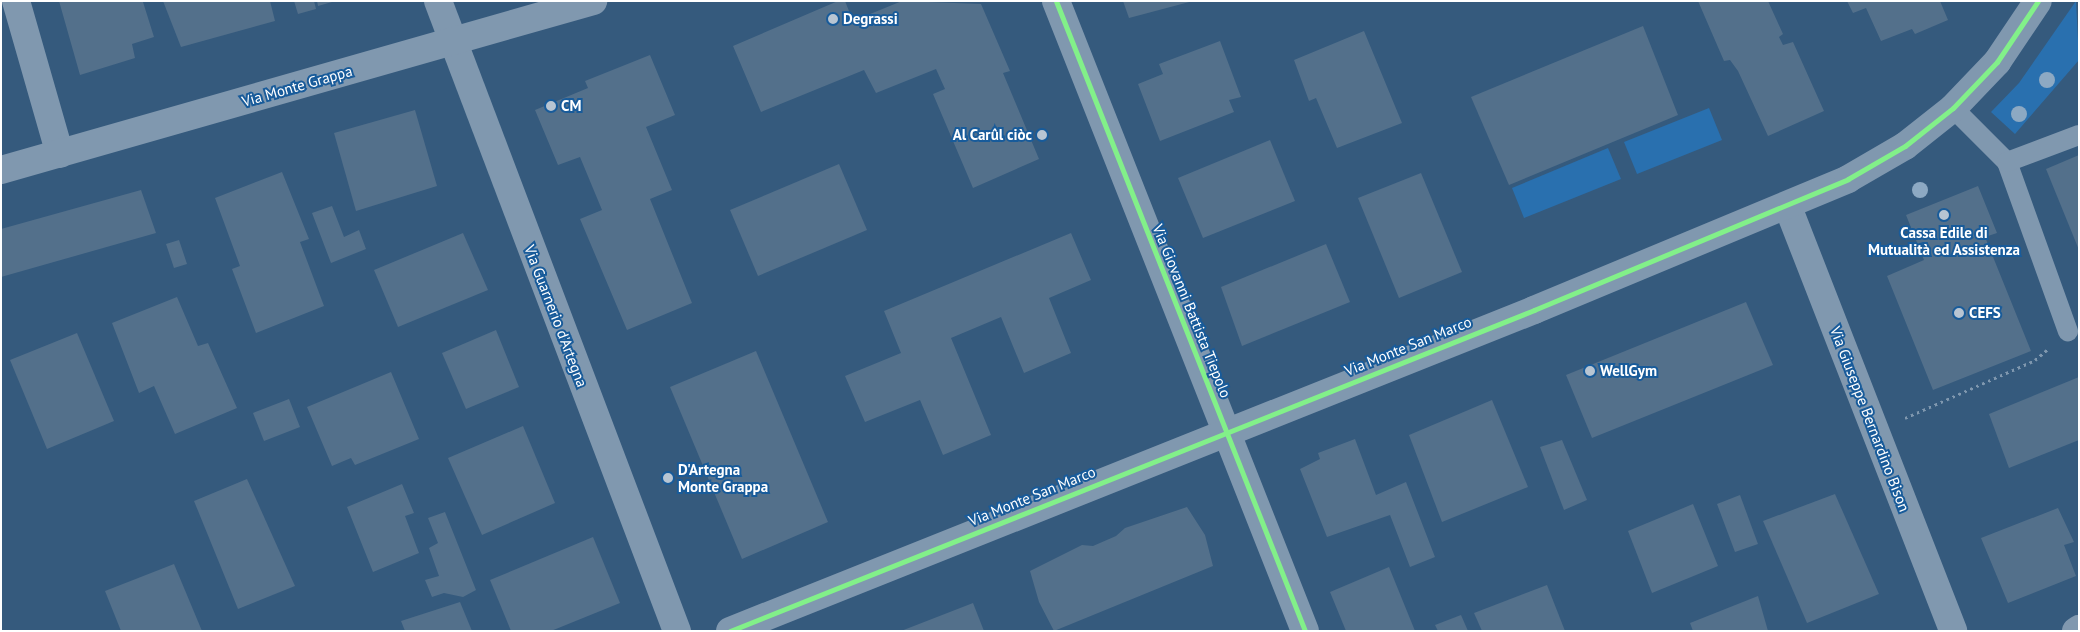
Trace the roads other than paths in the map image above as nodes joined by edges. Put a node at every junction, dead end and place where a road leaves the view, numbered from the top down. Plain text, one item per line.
1 (16, 1) edge
2 (438, 1) edge
3 (593, 1) edge
4 (1056, 1) edge
5 (2038, 1) edge
6 (451, 42) junction
7 (1953, 108) junction
8 (2079, 135) edge
9 (60, 154) junction
10 (2007, 162) junction
11 (1, 170) edge
12 (1788, 207) junction
13 (2068, 331) road end
14 (1227, 432) junction
15 (676, 631) edge
16 (730, 631) edge
17 (1305, 631) edge
18 (1953, 631) edge

1 - 9 street
2 - 6 street, Via Guarnerio d'Artegna
3 - 6 street, Via Monte Grappa
4 - 14 street, Via Giovanni Battista Tiepolo
5 - 7 street, Via Monte San Marco
6 - 9 street, Via Monte Grappa
6 - 15 street, Via Guarnerio d'Artegna
7 - 10 lane
7 - 12 street, Via Monte San Marco
8 - 10 lane
9 - 11 street, Via Monte Grappa
10 - 13 lane
12 - 14 street, Via Monte San Marco
12 - 18 street, Via Giuseppe Bernardino Bison
14 - 16 street, Via Monte San Marco
14 - 17 street, Via Giovanni Battista Tiepolo

